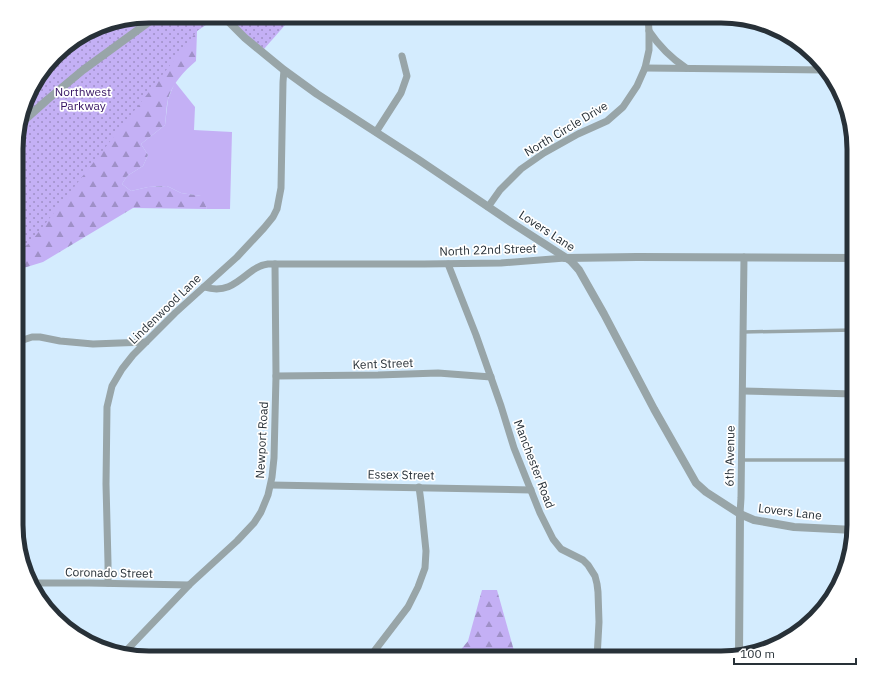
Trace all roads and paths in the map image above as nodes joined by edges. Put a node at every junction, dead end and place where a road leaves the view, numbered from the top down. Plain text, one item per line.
1 (147, 23) edge
2 (230, 23) edge
3 (648, 23) edge
4 (649, 32) junction
5 (402, 56) dead end
6 (645, 68) junction
7 (686, 68) junction
8 (284, 70) junction
9 (819, 70) edge
10 (27, 117) edge
11 (376, 132) junction
12 (488, 207) junction
13 (744, 257) junction
14 (565, 258) junction
15 (847, 258) edge
16 (275, 264) junction
17 (448, 264) junction
18 (204, 287) junction
19 (847, 330) edge
20 (743, 332) junction
21 (23, 340) edge
22 (146, 342) junction
23 (276, 376) junction
24 (491, 377) junction
25 (743, 391) junction
26 (847, 394) edge
27 (742, 460) junction
28 (847, 460) edge
29 (271, 485) junction
30 (419, 487) junction
31 (530, 490) junction
32 (740, 514) junction
33 (847, 530) edge
34 (37, 583) edge
35 (108, 583) junction
36 (189, 585) junction
37 (127, 649) edge
38 (739, 650) edge
39 (374, 651) edge
40 (597, 651) edge

1 - 10 street
2 - 8 street, Lovers Lane
3 - 4 street, North Circle Drive
4 - 6 street, North Circle Drive
4 - 7 street
5 - 11 street
6 - 7 street
6 - 12 street, North Circle Drive
7 - 9 street
8 - 11 street, Lovers Lane
8 - 18 street, Lindenwood Lane
11 - 12 street, Lovers Lane
12 - 14 street, Lovers Lane
13 - 14 street, North 22nd Street
13 - 15 street, North 22nd Street
13 - 20 street, 6th Avenue
14 - 17 street, North 22nd Street
14 - 32 street, Lovers Lane
16 - 17 street, North 22nd Street
16 - 18 street, North 22nd Street
16 - 23 street, Newport Road
17 - 24 street, Manchester Road
18 - 22 street, Lindenwood Lane
19 - 20 lane
20 - 25 street, 6th Avenue
21 - 22 street
22 - 35 street, Lindenwood Lane
23 - 24 street, Kent Street
23 - 29 street, Newport Road
24 - 31 street, Manchester Road
25 - 26 street
25 - 27 street, 6th Avenue
27 - 28 lane
27 - 32 street, 6th Avenue
29 - 30 street, Essex Street
29 - 36 street, Newport Road
30 - 31 street, Essex Street
30 - 39 street
31 - 40 street, Manchester Road
32 - 33 street, Lovers Lane
32 - 38 street, 6th Avenue
34 - 35 street, Coronado Street
35 - 36 street, Coronado Street
36 - 37 street, Newport Road

